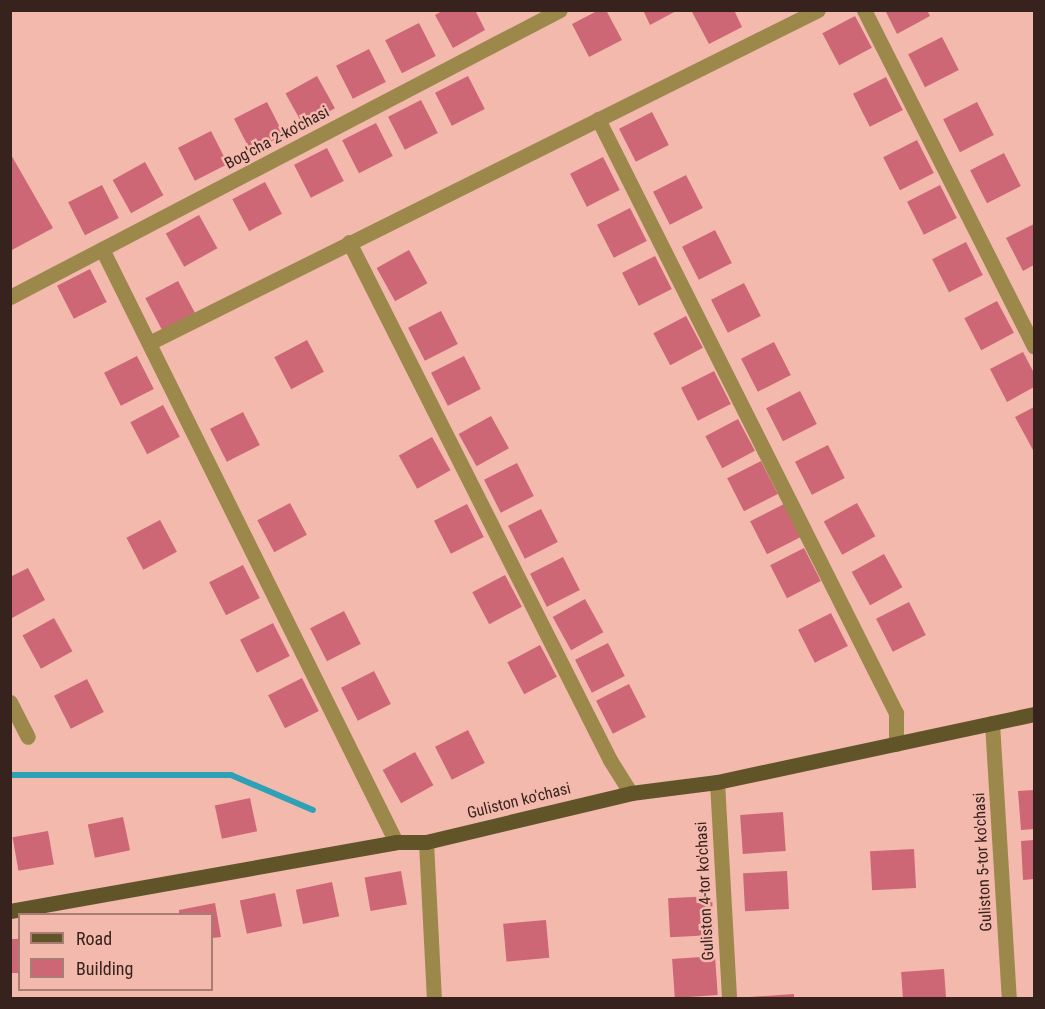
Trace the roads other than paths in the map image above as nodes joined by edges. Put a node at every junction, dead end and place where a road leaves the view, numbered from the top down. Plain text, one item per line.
1 (560, 10) edge
2 (818, 10) edge
3 (864, 10) edge
4 (598, 119) junction
5 (349, 242) junction
6 (102, 249) junction
7 (10, 297) edge
8 (149, 343) junction
9 (1035, 347) edge
10 (10, 702) edge
11 (1035, 714) edge
12 (992, 723) junction
13 (28, 737) dead end
14 (896, 744) junction
15 (717, 782) junction
16 (631, 793) junction
17 (396, 842) junction
18 (426, 842) junction
19 (10, 911) edge
20 (434, 999) edge
21 (729, 999) edge
22 (1009, 999) edge

1 - 6 street, Bog'cha 2-ko'chasi
2 - 4 street
3 - 9 street
4 - 5 street
4 - 14 street
5 - 8 street
5 - 16 street
6 - 7 street, Bog'cha 2-ko'chasi
6 - 8 street
8 - 17 street
10 - 13 street
11 - 12 main road, Guliston ko'chasi
12 - 14 main road, Guliston ko'chasi
12 - 22 street, Guliston 5-tor ko'chasi
14 - 15 main road, Guliston ko'chasi
15 - 16 main road, Guliston ko'chasi
15 - 21 street, Guliston 4-tor ko'chasi
16 - 18 main road, Guliston ko'chasi
17 - 18 main road, Guliston ko'chasi
17 - 19 main road, Guliston ko'chasi
18 - 20 street

